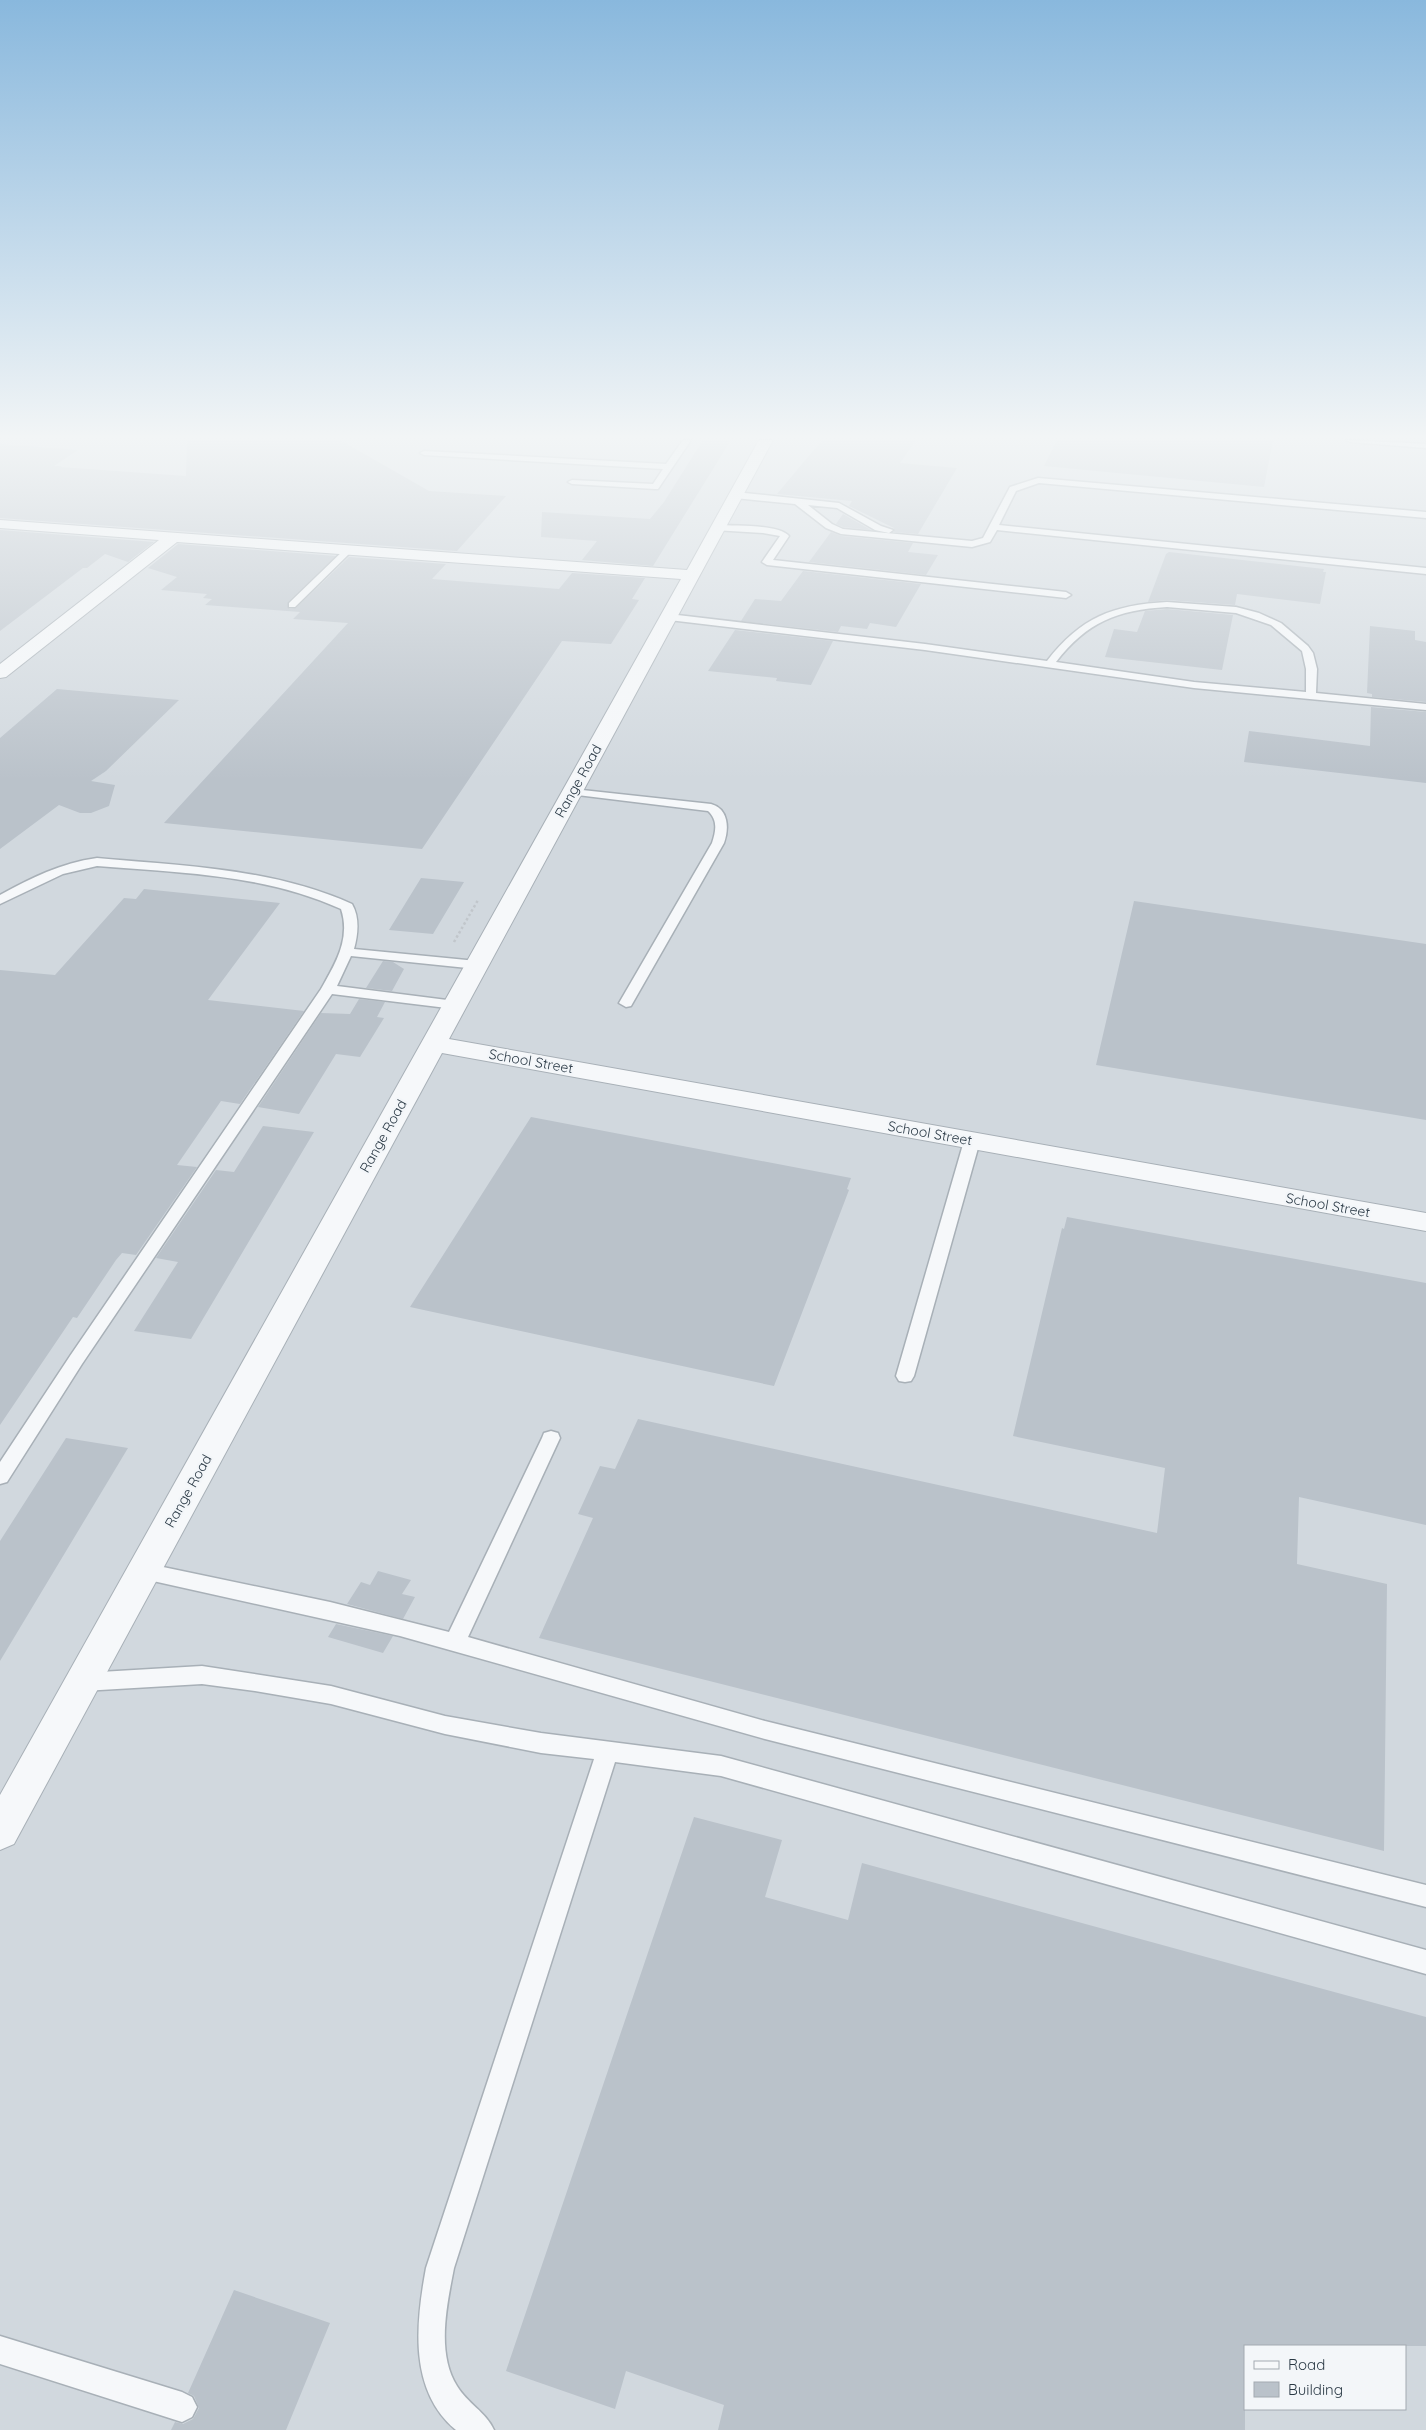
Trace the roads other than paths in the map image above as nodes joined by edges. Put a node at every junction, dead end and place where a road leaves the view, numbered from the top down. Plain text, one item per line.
1 (150, 553) edge
2 (346, 553) edge
3 (396, 553) edge
4 (709, 553) edge
5 (772, 553) edge
6 (1253, 553) edge
7 (1426, 571) edge
8 (691, 575) junction
9 (1066, 595) dead end
10 (292, 606) dead end
11 (669, 617) junction
12 (1049, 665) junction
13 (0, 673) edge
14 (1311, 695) junction
15 (1426, 706) edge
16 (573, 792) junction
17 (0, 900) edge
18 (347, 952) junction
19 (477, 965) junction
20 (328, 989) junction
21 (626, 1003) dead end
22 (455, 1005) junction
23 (434, 1044) junction
24 (972, 1140) junction
25 (1426, 1222) edge
26 (905, 1376) dead end
27 (551, 1438) dead end
28 (0, 1477) edge
29 (144, 1571) junction
30 (455, 1642) junction
31 (83, 1682) junction
32 (607, 1752) junction
33 (0, 1832) edge
34 (1426, 1896) edge
35 (1426, 1962) edge
36 (0, 2350) edge
37 (182, 2406) dead end
38 (480, 2430) edge

1 - 13 street
2 - 10 lane
3 - 8 street
4 - 8 street, Range Road
5 - 9 lane
6 - 7 lane
8 - 11 street, Range Road
11 - 12 lane
11 - 16 street, Range Road
12 - 14 lane
12 - 14 lane
14 - 15 lane
16 - 19 street, Range Road
16 - 21 lane
17 - 18 lane
18 - 19 lane
18 - 20 lane
19 - 22 street, Range Road
20 - 22 lane
20 - 28 lane
22 - 23 street, Range Road
23 - 24 street, School Street
23 - 29 street, Range Road
24 - 25 street, School Street
24 - 26 lane
27 - 30 lane
29 - 30 lane
29 - 31 street, Range Road
30 - 34 lane
31 - 32 lane
31 - 33 street, Range Road
32 - 35 lane
32 - 38 lane
36 - 37 lane

